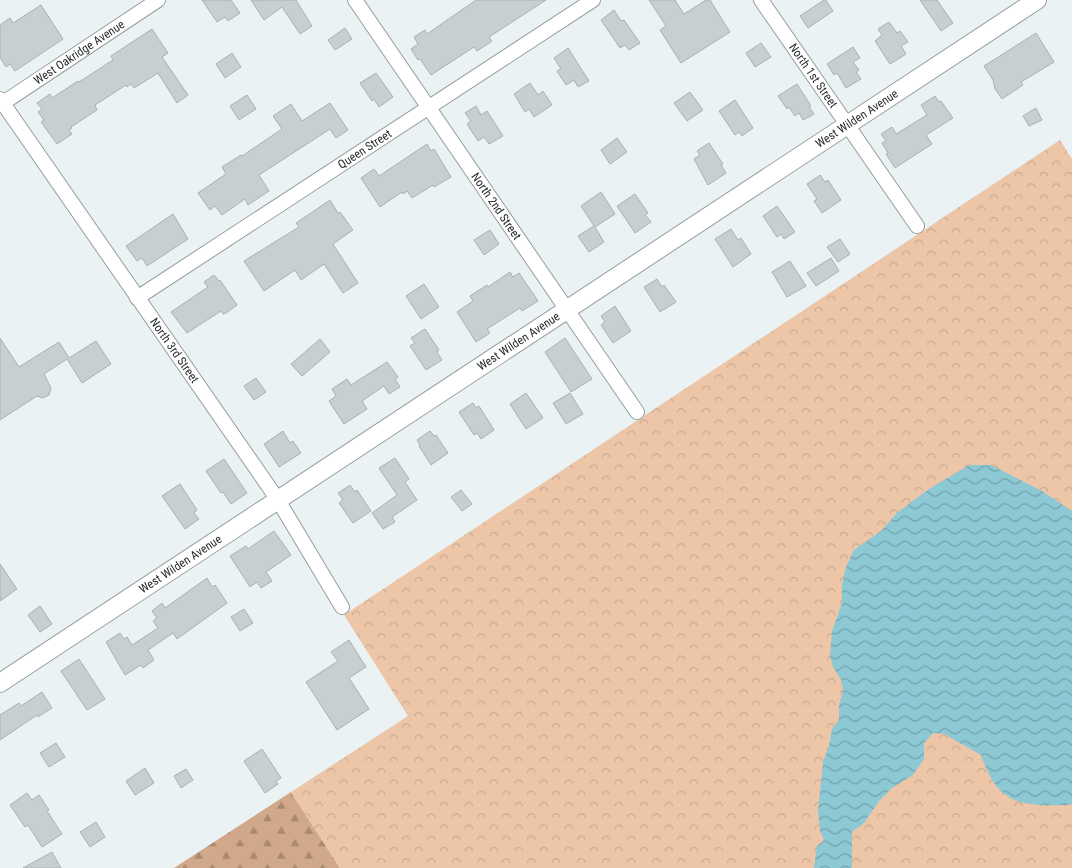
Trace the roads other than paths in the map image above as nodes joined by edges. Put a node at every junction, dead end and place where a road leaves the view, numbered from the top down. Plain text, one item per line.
1 (158, 0) edge
2 (355, 0) edge
3 (593, 0) edge
4 (761, 0) edge
5 (1037, 0) edge
6 (1, 102) edge
7 (429, 108) junction
8 (848, 126) junction
9 (917, 226) dead end
10 (137, 298) junction
11 (568, 309) junction
12 (637, 412) dead end
13 (278, 500) junction
14 (342, 607) dead end
15 (0, 683) edge

1 - 6 street, West Oakridge Avenue
2 - 7 street, North 2nd Street
3 - 7 street, Queen Street
4 - 8 street, North 1st Street
5 - 8 street, West Wilden Avenue
6 - 10 street, North 3rd Street
7 - 10 street, Queen Street
7 - 11 street, North 2nd Street
8 - 9 street, North 1st Street
8 - 11 street, West Wilden Avenue
10 - 13 street, North 3rd Street
11 - 12 street, North 2nd Street
11 - 13 street, West Wilden Avenue
13 - 14 street, North 3rd Street
13 - 15 street, West Wilden Avenue

